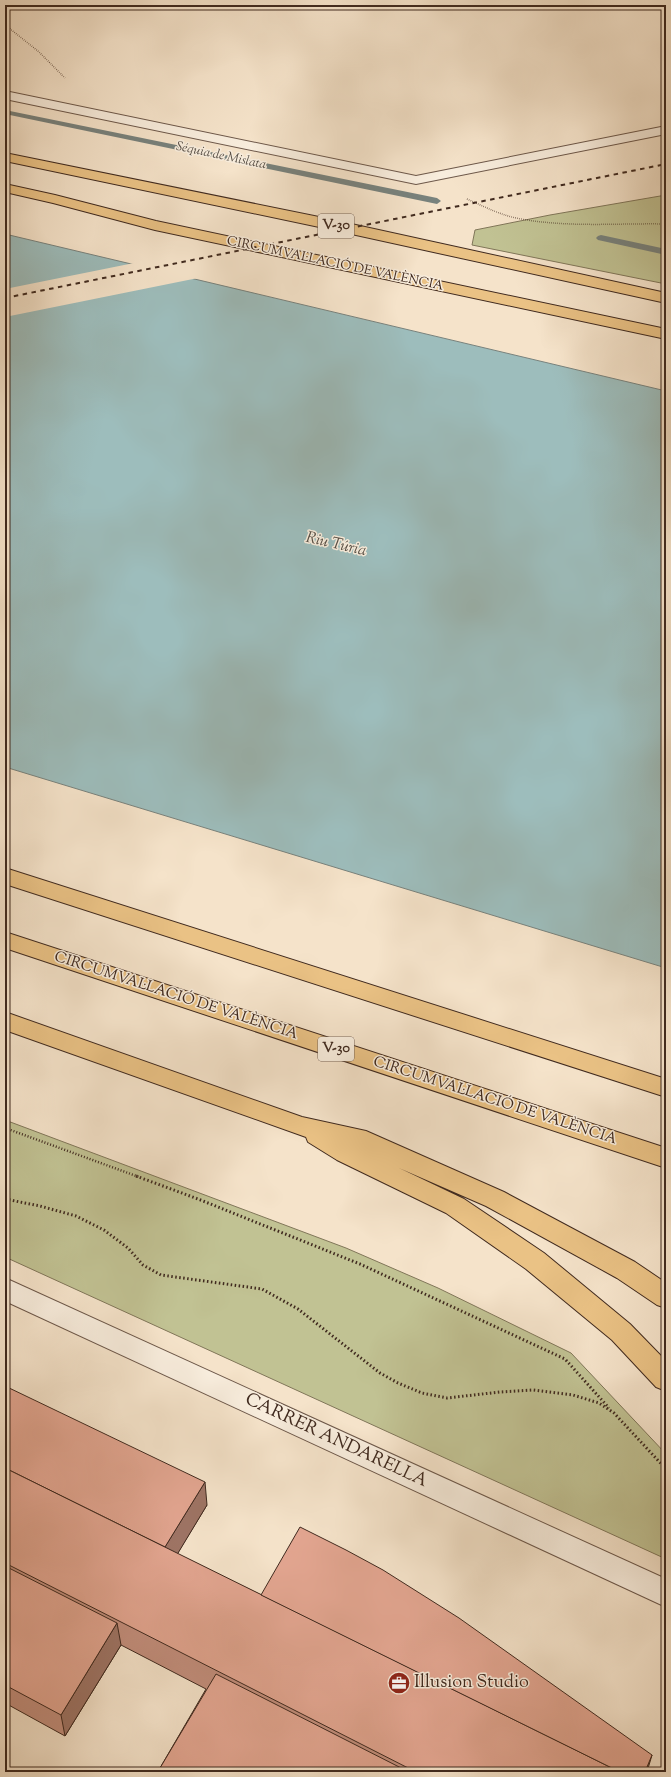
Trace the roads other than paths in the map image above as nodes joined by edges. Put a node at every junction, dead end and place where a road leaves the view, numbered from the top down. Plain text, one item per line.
1 (5, 96) edge
2 (666, 130) edge
3 (5, 157) edge
4 (5, 188) edge
5 (666, 298) edge
6 (666, 334) edge
7 (5, 876) edge
8 (5, 940) edge
9 (5, 1021) edge
10 (666, 1088) edge
11 (300, 1126) junction
12 (666, 1158) edge
13 (5, 1289) edge
14 (666, 1296) edge
15 (666, 1379) edge
16 (666, 1593) edge

1 - 2 street
3 - 5 highway, V-30
4 - 6 highway, CIRCUMVAL·LACIÓ DE VALÈNCIA / V-30
7 - 10 highway
8 - 12 highway, CIRCUMVAL·LACIÓ DE VALÈNCIA / V-30
9 - 11 highway
11 - 14 highway
11 - 15 highway
13 - 16 street, CARRER ANDARELLA

